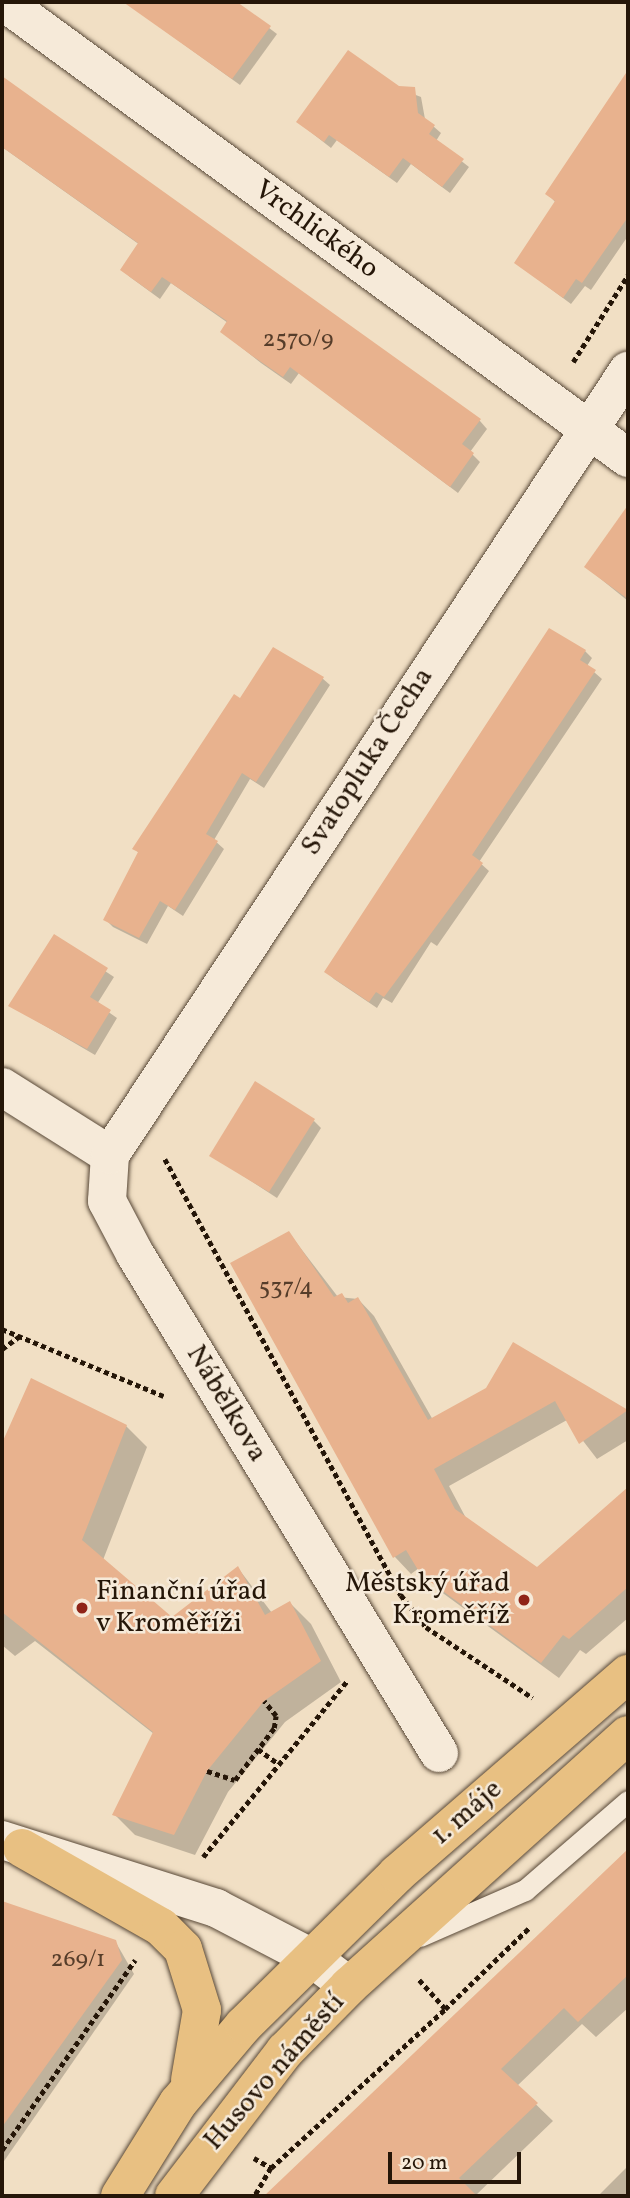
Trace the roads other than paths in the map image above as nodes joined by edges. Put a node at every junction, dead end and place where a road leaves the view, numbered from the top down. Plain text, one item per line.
1 (4, 2) edge
2 (628, 371) edge
3 (588, 429) junction
4 (628, 458) edge
5 (2, 1087) edge
6 (110, 1156) junction
7 (628, 1674) edge
8 (628, 1735) edge
9 (439, 1753) dead end
10 (628, 1801) edge
11 (12, 1844) edge
12 (389, 1949) junction
13 (312, 1958) junction
14 (349, 1986) junction
15 (178, 2103) junction
16 (120, 2196) edge
17 (174, 2196) edge

1 - 3 street, Vrchlického
2 - 3 street, Svatopluka Čecha
3 - 4 street, Vrchlického
3 - 6 street, Svatopluka Čecha
5 - 6 street
6 - 9 street, Nábělkova
7 - 13 main road, 1. máje
8 - 12 main road, 1. máje
10 - 12 lane
11 - 13 street, Husovo náměstí
11 - 15 main road
12 - 14 main road, 1. máje
13 - 14 street, Husovo náměstí
13 - 15 main road, Husovo náměstí
14 - 17 main road, Husovo náměstí
15 - 16 main road, Husovo náměstí

